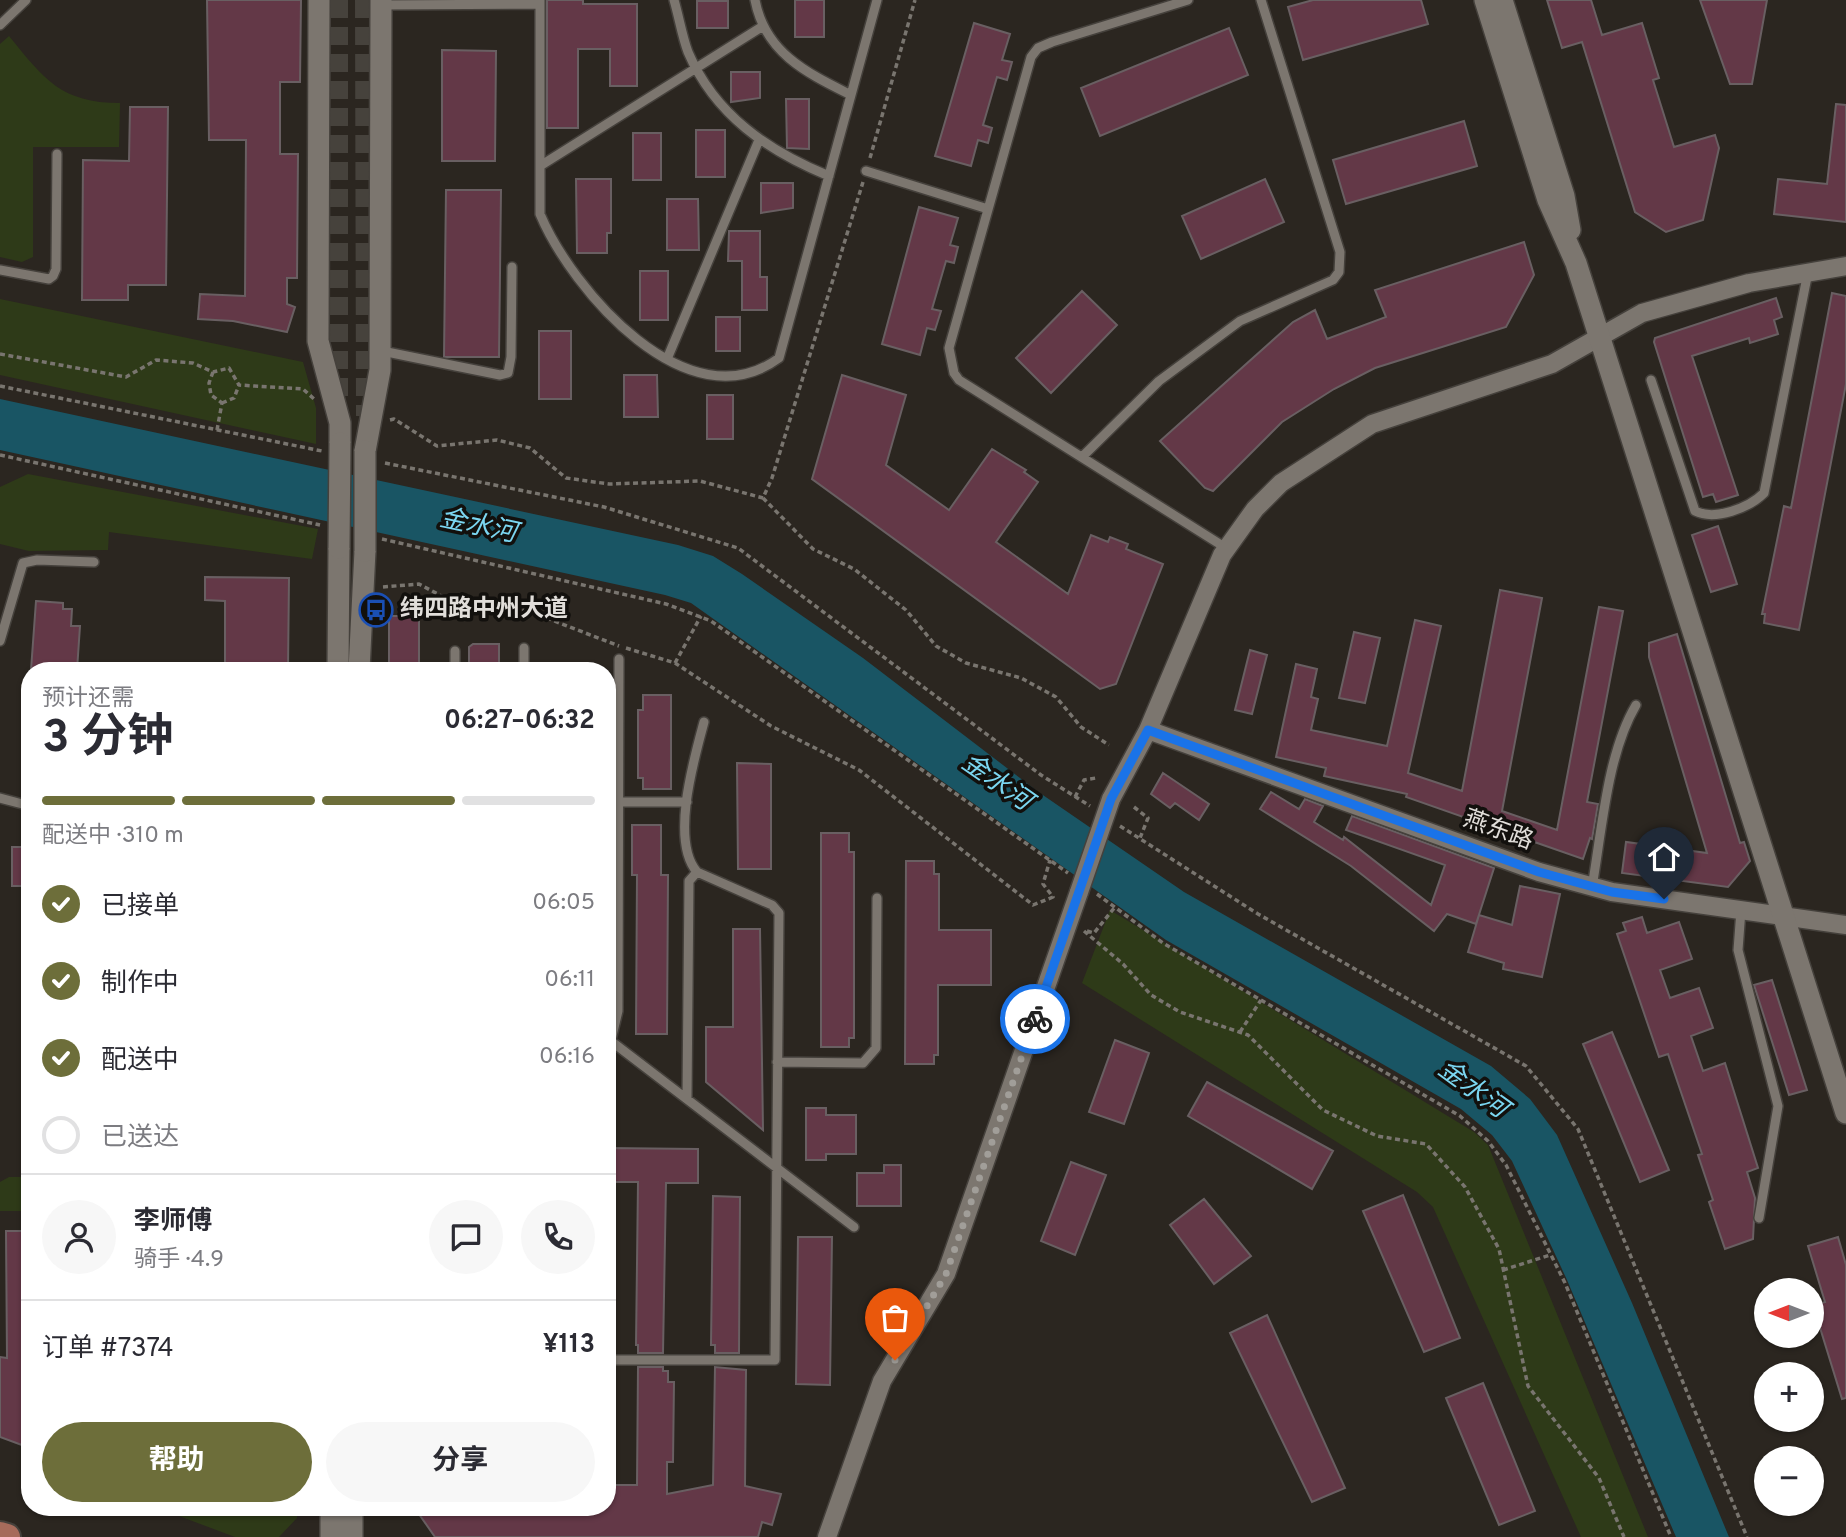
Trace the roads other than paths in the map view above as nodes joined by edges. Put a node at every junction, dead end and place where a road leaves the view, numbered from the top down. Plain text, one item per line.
1 (26, 0) edge
2 (319, 0) edge
3 (674, 0) edge
4 (755, 0) edge
5 (877, 0) edge
6 (1188, 0) edge
7 (1261, 0) edge
8 (1485, 0) edge
9 (1502, 0) edge
10 (540, 2) edge
11 (381, 3) edge
12 (0, 25) edge
13 (763, 26) junction
14 (696, 65) junction
15 (851, 96) junction
16 (759, 140) junction
17 (57, 155) dead end
18 (540, 166) junction
19 (866, 172) road end
20 (829, 176) junction
21 (988, 209) junction
22 (1576, 263) junction
23 (1846, 266) edge
24 (512, 267) dead end
25 (0, 270) edge
26 (1808, 271) junction
27 (1600, 338) junction
28 (380, 350) junction
29 (667, 359) junction
30 (1651, 380) dead end
31 (1082, 457) junction
32 (1226, 548) junction
33 (94, 562) dead end
34 (0, 641) edge
35 (524, 648) dead end
36 (455, 651) dead end
37 (619, 659) dead end
38 (338, 662) edge
39 (359, 662) edge
40 (455, 662) edge
41 (524, 662) edge
42 (1636, 705) dead end
43 (704, 722) dead end
44 (1148, 730) junction
45 (0, 798) edge
46 (618, 802) junction
47 (687, 802) junction
48 (21, 804) edge
49 (697, 872) junction
50 (1592, 887) junction
51 (877, 898) dead end
52 (1741, 910) junction
53 (1784, 916) junction
54 (1846, 925) edge
55 (616, 1017) edge
56 (616, 1044) edge
57 (777, 1062) junction
58 (687, 1098) junction
59 (1846, 1112) edge
60 (776, 1167) junction
61 (1759, 1218) dead end
62 (854, 1227) dead end
63 (616, 1360) edge
64 (331, 1516) edge
65 (352, 1516) edge
66 (0, 1535) edge
67 (7, 1537) edge
68 (331, 1537) edge
69 (352, 1537) edge
70 (827, 1537) edge

1 - 12 lane
2 - 38 street, bridge
3 - 14 lane
4 - 13 lane
5 - 15 lane
6 - 21 lane
7 - 31 lane
8 - 22 street
9 - 22 street
10 - 11 lane
10 - 18 lane
11 - 28 street
13 - 14 lane
13 - 15 lane
14 - 16 lane
14 - 18 lane
15 - 20 lane
16 - 20 lane
16 - 29 lane
17 - 25 lane
18 - 29 lane
19 - 21 lane
20 - 29 lane
21 - 31 lane
22 - 27 street
23 - 26 street
24 - 28 lane
26 - 27 street
26 - 30 lane
27 - 32 street
27 - 53 street
28 - 39 street, bridge
31 - 32 lane
32 - 44 street
33 - 34 lane
35 - 41 lane
36 - 40 lane
37 - 46 lane
42 - 50 lane
43 - 47 lane
44 - 50 street, 燕东路
44 - 70 street, bridge
45 - 48 lane
46 - 47 lane
46 - 55 lane
47 - 49 lane
49 - 57 lane
49 - 58 lane
50 - 52 street, 燕东路
51 - 57 lane
52 - 53 street, 燕东路
52 - 61 lane
53 - 54 street, 燕东路
53 - 59 street
56 - 58 lane
57 - 60 lane
58 - 60 lane
60 - 62 lane
60 - 63 lane
64 - 68 street
65 - 69 street
66 - 67 main road

